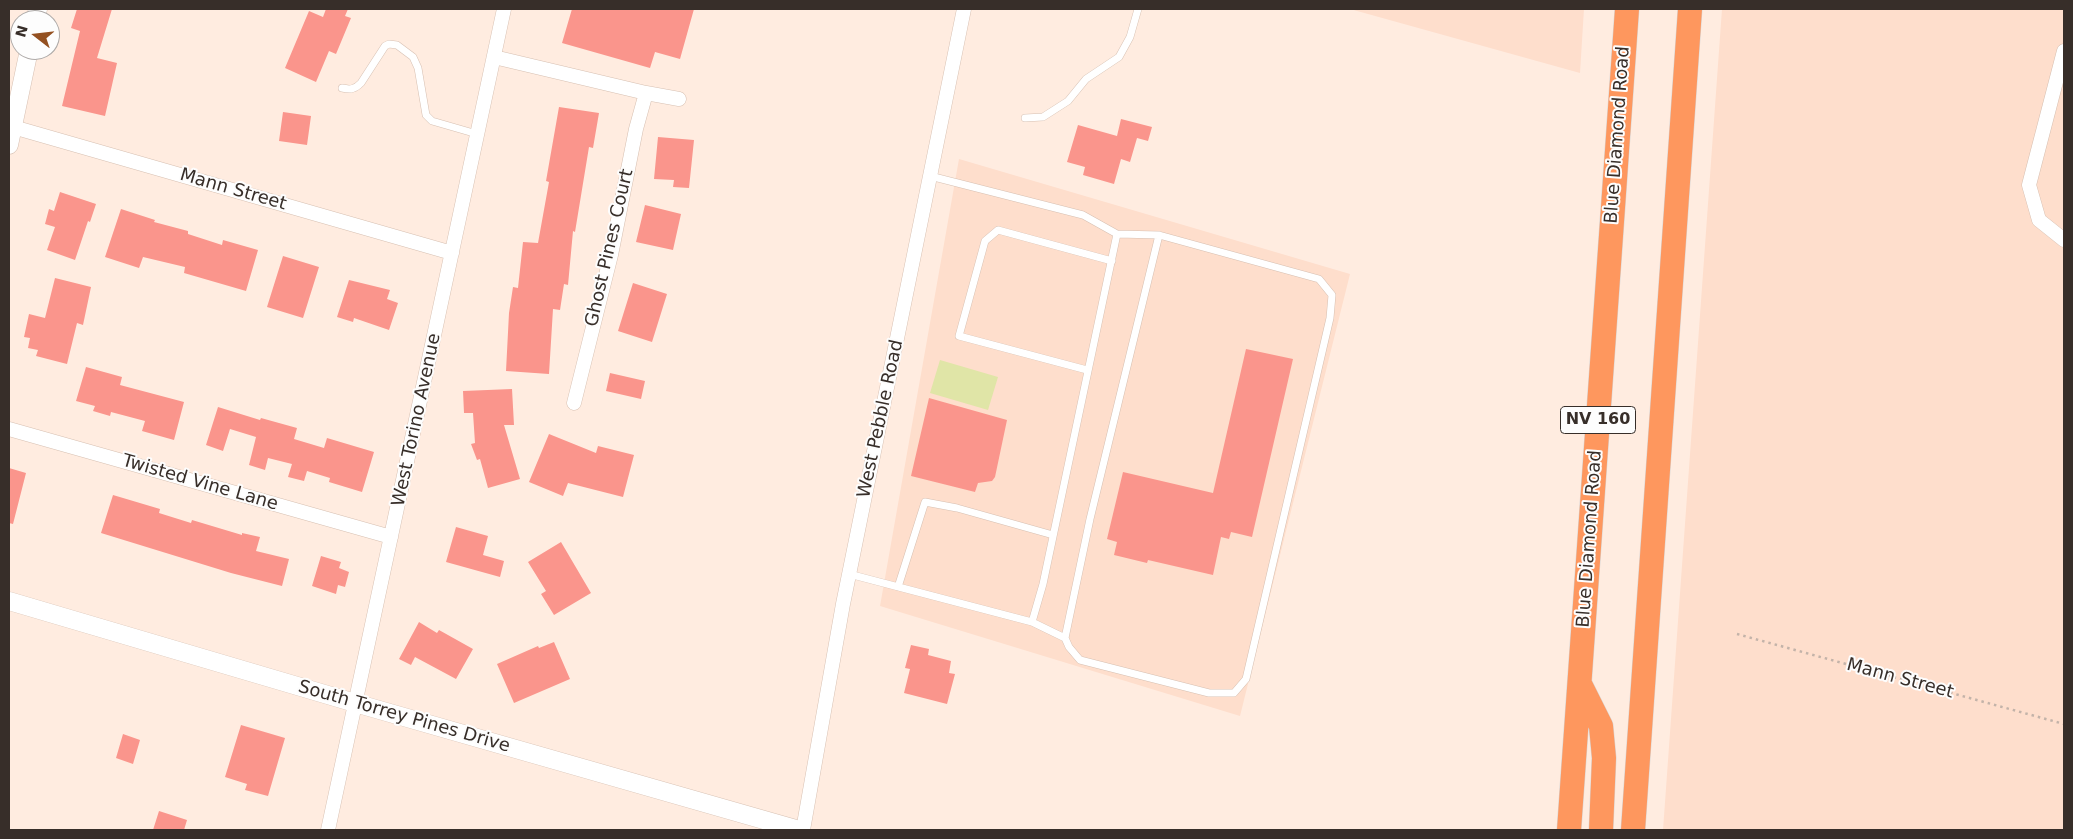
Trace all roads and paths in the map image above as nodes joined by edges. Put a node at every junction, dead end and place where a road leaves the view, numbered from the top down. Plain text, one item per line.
1 (504, 9) edge
2 (964, 9) edge
3 (1138, 9) edge
4 (1627, 9) edge
5 (1690, 9) edge
6 (2064, 51) edge
7 (494, 57) junction
8 (27, 60) edge
9 (342, 88) dead end
10 (646, 93) junction
11 (679, 99) dead end
12 (1025, 118) dead end
13 (13, 127) junction
14 (477, 134) junction
15 (9, 145) edge
16 (930, 176) junction
17 (1117, 234) junction
18 (1159, 235) junction
19 (2064, 240) edge
20 (452, 253) junction
21 (1112, 261) junction
22 (1087, 370) junction
23 (574, 402) dead end
24 (9, 429) edge
25 (1053, 535) junction
26 (392, 537) junction
27 (849, 574) junction
28 (898, 587) junction
29 (9, 601) edge
30 (1032, 622) junction
31 (1737, 634) dead end
32 (1065, 638) junction
33 (1580, 684) junction
34 (355, 703) junction
35 (2064, 724) edge
36 (328, 830) edge
37 (801, 830) edge
38 (1569, 830) edge
39 (1601, 830) edge
40 (1633, 830) edge

1 - 7 street, West Torino Avenue
2 - 16 street, West Pebble Road
3 - 12 lane
4 - 33 highway, Blue Diamond Road / NV 160
5 - 40 highway, NV 160
6 - 19 street
7 - 10 street
7 - 14 street, West Torino Avenue
8 - 13 street
9 - 14 lane
10 - 11 street
10 - 23 street, Ghost Pines Court
13 - 15 street
13 - 20 street, Mann Street
14 - 20 street, West Torino Avenue
16 - 17 lane
16 - 27 street, West Pebble Road
17 - 18 lane
17 - 21 lane
18 - 32 lane
18 - 32 lane
20 - 26 street, West Torino Avenue
21 - 22 lane
21 - 22 lane
22 - 25 lane
24 - 26 street, Twisted Vine Lane
25 - 28 lane
25 - 30 lane
26 - 34 street, West Torino Avenue
27 - 28 lane
27 - 37 street, West Pebble Road
28 - 30 lane
29 - 34 street, South Torrey Pines Drive
30 - 32 lane
31 - 35 path, Mann Street
33 - 38 highway, Blue Diamond Road / NV 160
33 - 39 highway
34 - 36 street, West Torino Avenue
34 - 37 street, South Torrey Pines Drive

